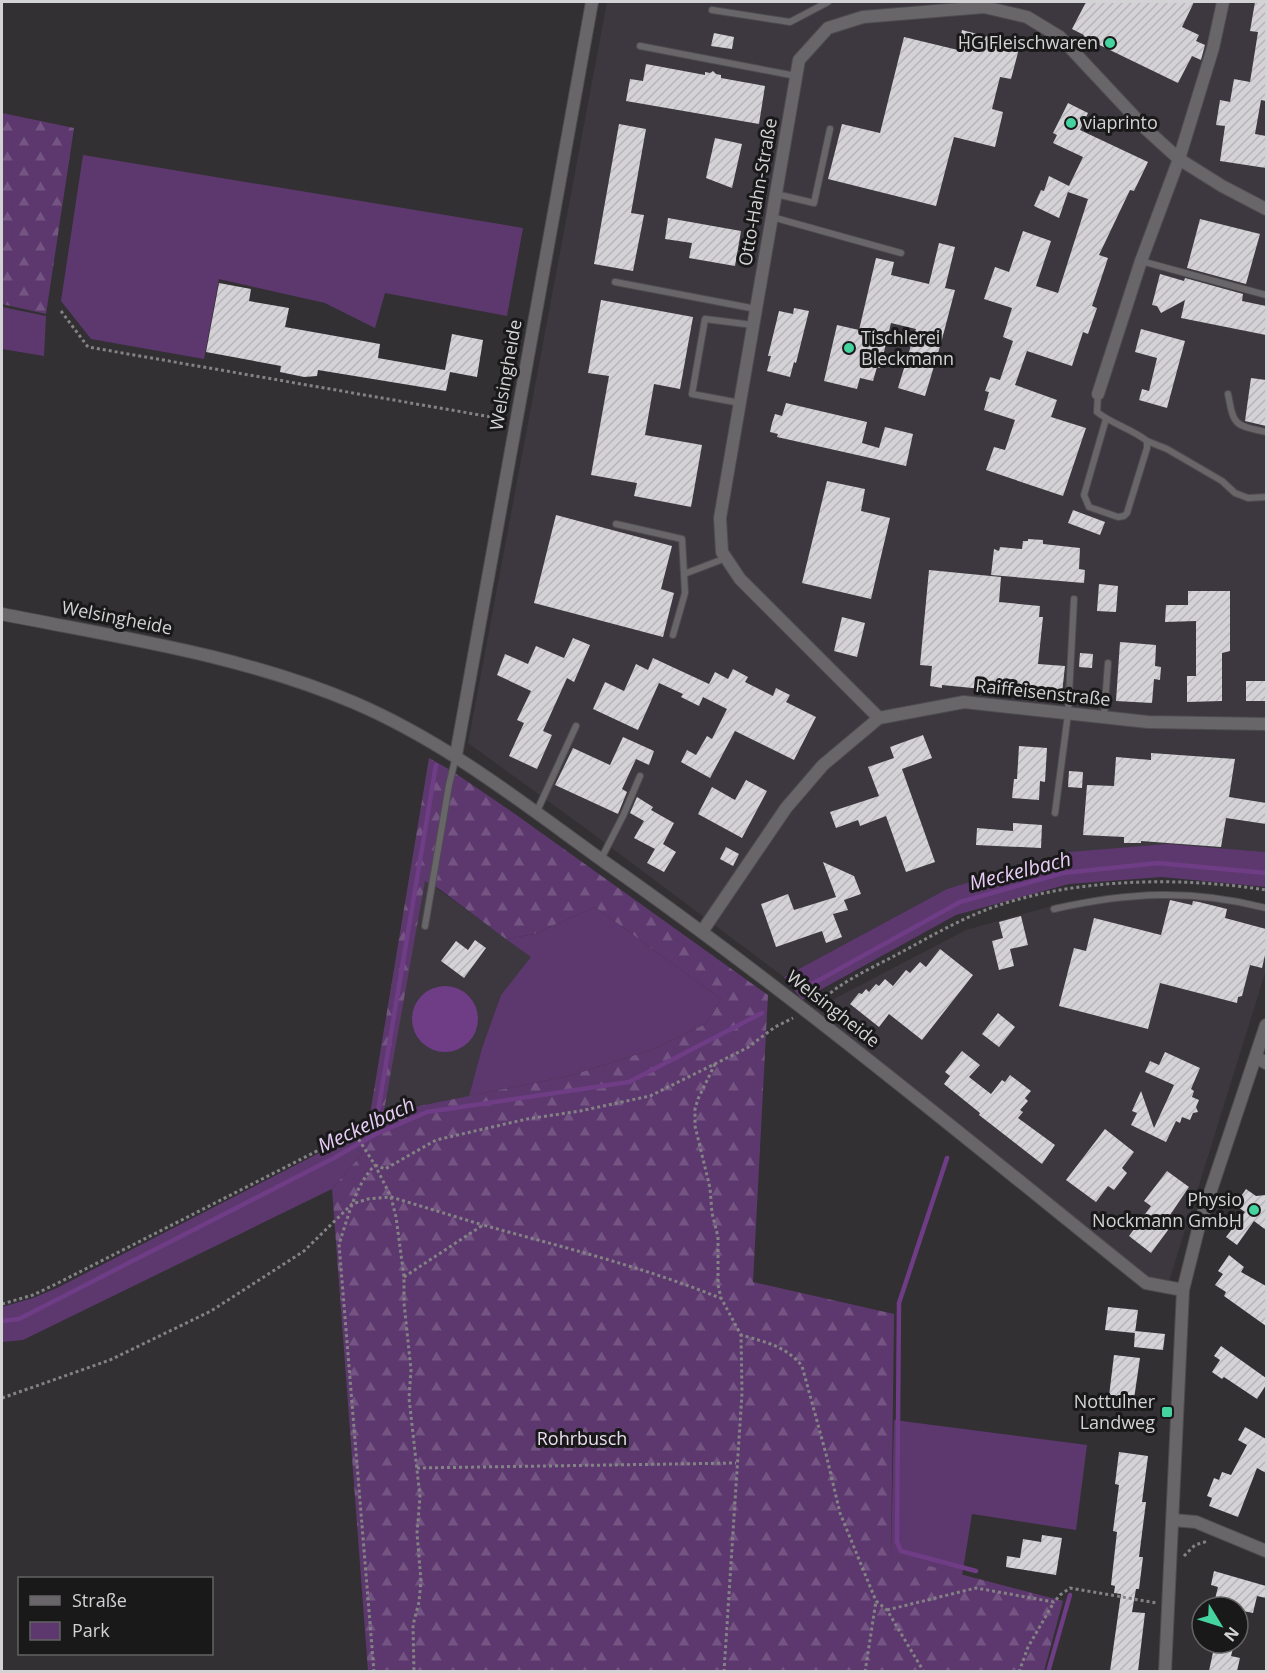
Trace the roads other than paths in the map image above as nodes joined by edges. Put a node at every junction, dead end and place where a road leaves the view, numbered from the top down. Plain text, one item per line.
1 (592, 2) edge
2 (828, 2) edge
3 (1223, 2) edge
4 (955, 5) edge
5 (712, 10) dead end
6 (640, 46) dead end
7 (796, 76) junction
8 (830, 129) dead end
9 (1179, 159) junction
10 (776, 194) junction
11 (1266, 209) edge
12 (772, 217) junction
13 (901, 253) dead end
14 (1141, 261) junction
15 (615, 282) dead end
16 (1266, 295) edge
17 (756, 309) junction
18 (753, 325) junction
19 (1098, 394) joint
20 (1228, 394) dead end
21 (740, 403) junction
22 (1106, 419) junction
23 (1266, 432) edge
24 (1147, 441) junction
25 (1266, 496) edge
26 (616, 524) dead end
27 (726, 558) junction
28 (684, 574) junction
29 (1074, 599) dead end
30 (2, 614) edge
31 (673, 635) dead end
32 (1108, 663) dead end
33 (1068, 714) junction
34 (1104, 717) junction
35 (879, 718) junction
36 (1266, 724) edge
37 (576, 726) dead end
38 (456, 755) junction
39 (640, 776) dead end
40 (537, 811) junction
41 (1055, 813) dead end
42 (601, 859) junction
43 (1266, 908) edge
44 (1054, 909) dead end
45 (425, 926) dead end
46 (703, 930) junction
47 (1266, 1025) edge
48 (1261, 1060) edge
49 (1183, 1290) junction
50 (1173, 1520) junction
51 (1266, 1551) edge
52 (1166, 1671) edge

1 - 38 street, Welsingheide
2 - 5 lane
3 - 9 street
4 - 7 street, Otto-Hahn-Straße
4 - 9 street, Otto-Hahn-Straße
6 - 7 lane
7 - 10 street, Otto-Hahn-Straße
8 - 10 lane
9 - 11 street, Otto-Hahn-Straße
9 - 14 street
10 - 12 street, Otto-Hahn-Straße
12 - 13 lane
12 - 17 street, Otto-Hahn-Straße
14 - 16 lane
14 - 19 street
15 - 17 lane
17 - 18 street, Otto-Hahn-Straße
18 - 21 street, Otto-Hahn-Straße
18 - 21 lane
19 - 22 lane
20 - 23 lane
21 - 27 street, Otto-Hahn-Straße
22 - 24 lane
22 - 24 lane
24 - 25 lane
26 - 28 lane
27 - 28 lane
27 - 35 street, Otto-Hahn-Straße
28 - 31 lane
29 - 33 lane
30 - 38 street, Welsingheide
32 - 34 lane
33 - 34 street, Raiffeisenstraße
33 - 35 street, Raiffeisenstraße
33 - 41 lane
34 - 36 street, Raiffeisenstraße
35 - 46 street, Raiffeisenstraße
37 - 40 lane
38 - 40 street, Welsingheide
38 - 45 lane, Welsingheide
39 - 42 lane
40 - 42 street, Welsingheide
42 - 46 street, Welsingheide
43 - 44 lane
46 - 49 street, Welsingheide
47 - 48 street
48 - 49 street
49 - 50 street
50 - 51 street
50 - 52 street

